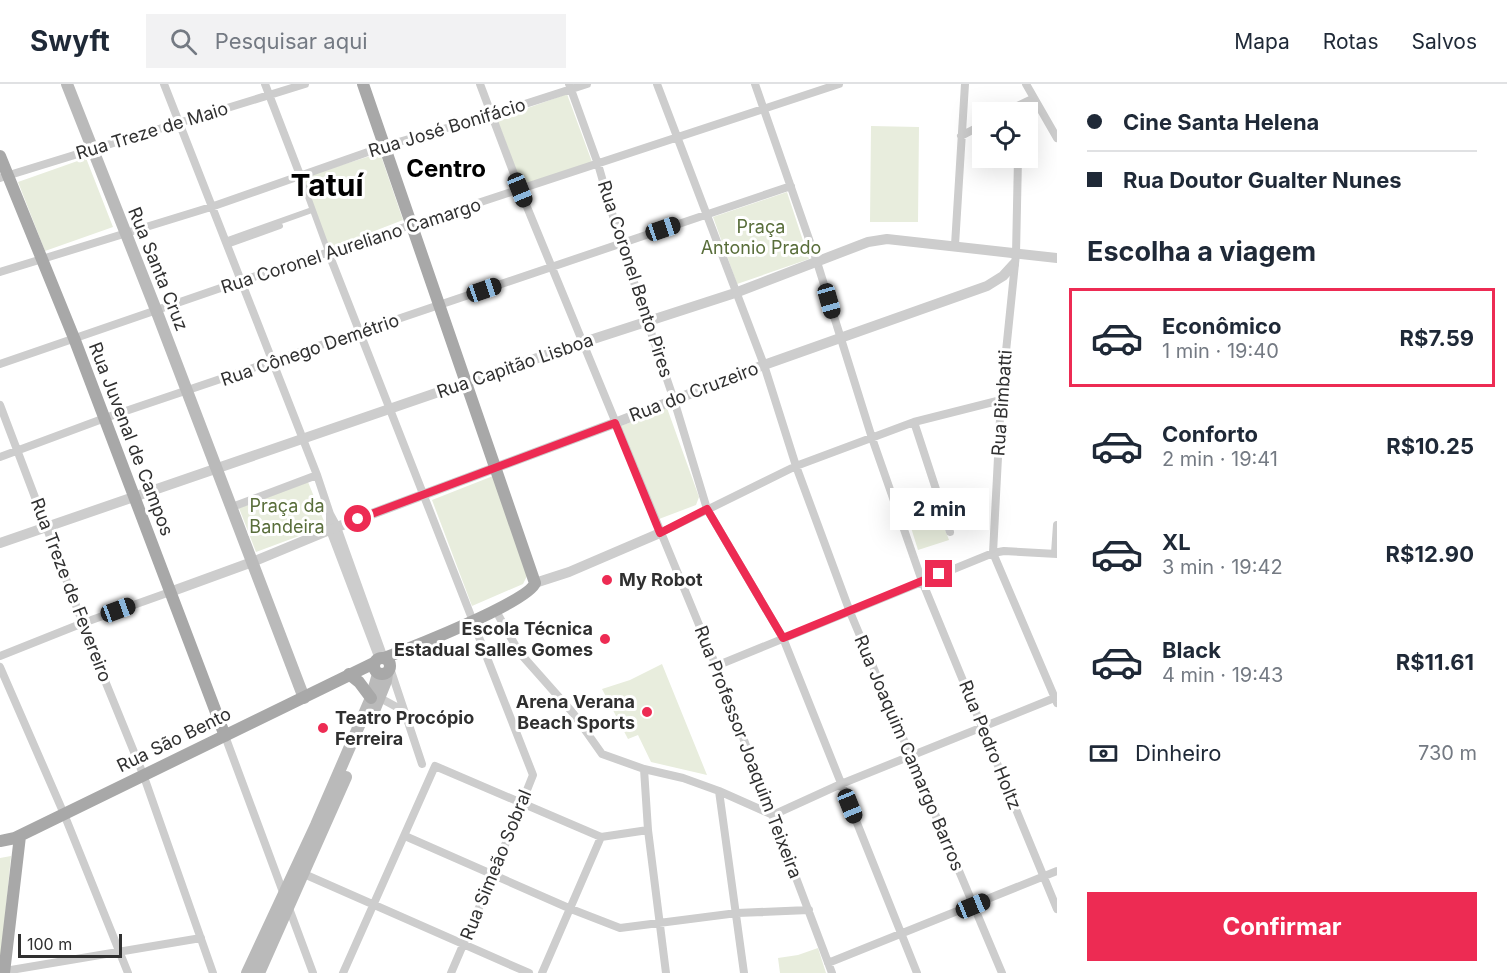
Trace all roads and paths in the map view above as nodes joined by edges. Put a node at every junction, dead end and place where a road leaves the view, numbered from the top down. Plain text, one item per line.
1 (67, 84) edge
2 (164, 84) edge
3 (265, 84) edge
4 (305, 84) edge
5 (363, 84) edge
6 (480, 84) edge
7 (587, 84) edge
8 (657, 84) edge
9 (755, 84) edge
10 (839, 84) edge
11 (965, 84) edge
12 (1026, 84) edge
13 (570, 87) edge
14 (269, 95) junction
15 (1034, 98) junction
16 (1026, 102) edge
17 (763, 108) junction
18 (491, 115) junction
19 (179, 123) junction
20 (972, 130) edge
21 (962, 136) junction
22 (676, 138) junction
23 (1057, 138) edge
24 (385, 146) junction
25 (92, 149) junction
26 (0, 156) edge
27 (598, 165) junction
28 (1018, 168) edge
29 (300, 175) junction
30 (4, 177) edge
31 (792, 186) junction
32 (520, 190) junction
33 (211, 207) junction
34 (313, 212) junction
35 (705, 214) junction
36 (412, 224) junction
37 (124, 234) junction
38 (226, 243) junction
39 (621, 244) junction
40 (955, 245) junction
41 (329, 254) junction
42 (1038, 256) junction
43 (42, 258) junction
44 (1057, 258) edge
45 (1015, 259) junction
46 (818, 262) junction
47 (1057, 263) edge
48 (551, 267) junction
49 (0, 272) edge
50 (241, 281) junction
51 (735, 293) junction
52 (439, 306) junction
53 (156, 311) junction
54 (647, 321) junction
55 (360, 333) junction
56 (74, 338) junction
57 (840, 339) junction
58 (584, 342) junction
59 (272, 362) junction
60 (0, 364) edge
61 (764, 365) junction
62 (466, 384) junction
63 (186, 392) junction
64 (674, 400) junction
65 (1001, 400) junction
66 (0, 405) edge
67 (390, 408) junction
68 (105, 418) junction
69 (914, 422) junction
70 (615, 423) junction
71 (872, 438) junction
72 (302, 439) junction
73 (18, 452) junction
74 (0, 457) edge
75 (796, 466) junction
76 (216, 468) junction
77 (495, 468) junction
78 (317, 475) junction
79 (423, 494) junction
80 (134, 497) junction
81 (940, 502) junction
82 (232, 507) junction
83 (707, 509) junction
84 (899, 516) junction
85 (1057, 525) edge
86 (47, 526) junction
87 (333, 529) junction
88 (950, 532) dead end
89 (660, 533) junction
90 (0, 543) edge
91 (993, 553) junction
92 (1056, 554) edge
93 (252, 562) junction
94 (569, 572) junction
95 (922, 581) junction
96 (535, 583) junction
97 (170, 592) junction
98 (496, 611) junction
99 (850, 612) junction
100 (472, 619) junction
101 (83, 623) junction
102 (783, 638) junction
103 (0, 656) edge
104 (382, 666) junction
105 (716, 666) junction
106 (0, 667) edge
107 (349, 674) junction
108 (304, 698) junction
109 (376, 698) junction
110 (1056, 700) edge
111 (404, 711) junction
112 (984, 728) junction
113 (225, 736) junction
114 (911, 755) junction
115 (422, 764) dead end
116 (644, 769) junction
117 (143, 774) junction
118 (841, 784) junction
119 (719, 791) junction
120 (522, 802) junction
121 (64, 814) junction
122 (774, 815) junction
123 (648, 830) junction
124 (405, 836) junction
125 (18, 837) junction
126 (601, 837) junction
127 (0, 841) edge
128 (0, 851) edge
129 (1057, 872) edge
130 (304, 874) junction
131 (493, 875) junction
132 (1043, 877) junction
133 (287, 902) junction
134 (374, 904) junction
135 (973, 906) junction
136 (571, 909) junction
137 (1057, 909) edge
138 (809, 910) junction
139 (737, 913) junction
140 (659, 923) junction
141 (901, 934) junction
142 (201, 938) junction
143 (464, 944) junction
144 (120, 953) junction
145 (348, 961) junction
146 (828, 963) junction
147 (4, 972) edge
148 (128, 973) edge
149 (213, 973) edge
150 (247, 973) edge
151 (259, 973) edge
152 (313, 973) edge
153 (338, 973) edge
154 (343, 973) edge
155 (451, 973) edge
156 (529, 973) edge
157 (542, 973) edge
158 (666, 973) edge
159 (744, 973) edge
160 (832, 973) edge
161 (917, 973) edge
162 (1002, 973) edge

1 - 25 main road, Rua Santa Cruz
2 - 19 street
3 - 14 street
4 - 14 street, Rua Treze de Maio
5 - 24 main road
6 - 18 street, Rua Professor Joaquim Teixeira
7 - 13 street, Rua José Bonifácio
8 - 22 street, Rua Joaquim Camargo Barros
9 - 17 street, Rua Pedro Holtz
10 - 17 street, Rua Coronel Aureliano Camargo
11 - 21 street
12 - 15 street
13 - 18 street, Rua José Bonifácio
13 - 27 street, Rua Coronel Bento Pires
14 - 19 street, Rua Treze de Maio
14 - 29 street
15 - 16 street
15 - 23 street
17 - 22 street, Rua Coronel Aureliano Camargo
17 - 31 street, Rua Pedro Holtz
18 - 24 street, Rua José Bonifácio
18 - 32 street, Rua Professor Joaquim Teixeira
19 - 25 street, Rua Treze de Maio
19 - 33 street
20 - 21 street
21 - 40 street
22 - 27 street, Rua Coronel Aureliano Camargo
22 - 35 street, Rua Joaquim Camargo Barros
24 - 29 street, Rua José Bonifácio
24 - 36 main road
25 - 30 street, Rua Treze de Maio
25 - 37 main road, Rua Santa Cruz
26 - 30 main road, Rua Juvenal de Campos
27 - 32 street, Rua Coronel Aureliano Camargo
27 - 39 street, Rua Coronel Bento Pires
28 - 45 street, Rua Bimbatti
29 - 33 street, Rua José Bonifácio
29 - 34 street
30 - 43 main road, Rua Juvenal de Campos
31 - 35 street, Rua Cônego Demétrio
31 - 46 street, Rua Pedro Holtz
32 - 36 street, Rua Coronel Aureliano Camargo
32 - 48 street, Rua Professor Joaquim Teixeira
33 - 37 street, Rua José Bonifácio
33 - 38 street
34 - 38 street
34 - 41 street
35 - 39 street, Rua Cônego Demétrio
35 - 51 street, Rua Joaquim Camargo Barros
36 - 41 street, Rua Coronel Aureliano Camargo
36 - 52 main road
37 - 43 street, Rua José Bonifácio
37 - 53 main road, Rua Santa Cruz
38 - 50 street
39 - 48 street, Rua Cônego Demétrio
39 - 54 street, Rua Coronel Bento Pires
40 - 45 street, Rua Capitão Lisboa
40 - 46 street, Rua Capitão Lisboa
41 - 50 street, Rua Coronel Aureliano Camargo
41 - 55 street, Rua Simeão Sobral
42 - 44 street, Rua Capitão Lisboa
42 - 45 street, Rua Capitão Lisboa
42 - 47 street, Rua Capitão Lisboa
43 - 49 street, Rua José Bonifácio
43 - 56 main road, Rua Juvenal de Campos
45 - 57 street, Rua do Cruzeiro
45 - 65 street, Rua Bimbatti
46 - 51 street, Rua Capitão Lisboa
46 - 57 street, Rua Pedro Holtz
48 - 52 street, Rua Cônego Demétrio
48 - 58 street, Rua Professor Joaquim Teixeira
50 - 53 street, Rua Coronel Aureliano Camargo
50 - 59 street
51 - 54 street, Rua Capitão Lisboa
51 - 61 street, Rua Joaquim Camargo Barros
52 - 55 street, Rua Cônego Demétrio
52 - 62 main road
53 - 56 street, Rua Coronel Aureliano Camargo
53 - 63 main road, Rua Santa Cruz
54 - 58 street, Rua Capitão Lisboa
54 - 64 street, Rua Coronel Bento Pires
55 - 59 street, Rua Cônego Demétrio
55 - 67 street, Rua Simeão Sobral
56 - 60 street, Rua Coronel Aureliano Camargo
56 - 68 main road, Rua Juvenal de Campos
57 - 61 street, Rua do Cruzeiro
57 - 71 street, Rua Pedro Holtz
58 - 62 street, Rua Capitão Lisboa
58 - 70 street, Rua Professor Joaquim Teixeira
59 - 63 street, Rua Cônego Demétrio
59 - 72 street
61 - 64 street, Rua do Cruzeiro
61 - 75 street, Rua Joaquim Camargo Barros
62 - 67 street, Rua Capitão Lisboa
62 - 77 main road
63 - 68 street, Rua Cônego Demétrio
63 - 76 main road, Rua Santa Cruz
64 - 70 street, Rua do Cruzeiro
64 - 83 street, Rua Coronel Bento Pires
65 - 69 street
65 - 91 street, Rua Bimbatti
66 - 73 street, Rua Treze de Fevereiro
67 - 72 street, Rua Capitão Lisboa
67 - 79 street, Rua Simeão Sobral
68 - 73 street, Rua Cônego Demétrio
68 - 80 main road, Rua Juvenal de Campos
69 - 71 street
69 - 81 street
70 - 77 street, Rua do Cruzeiro
70 - 89 street, Rua Professor Joaquim Teixeira
71 - 75 street
71 - 84 street, Rua Pedro Holtz
72 - 76 street, Rua Capitão Lisboa
72 - 78 street
73 - 74 street, Rua Cônego Demétrio
73 - 86 street, Rua Treze de Fevereiro
75 - 83 street
75 - 99 street, Rua Joaquim Camargo Barros
76 - 80 street, Rua Capitão Lisboa
76 - 82 main road, Rua Santa Cruz
77 - 79 street, Rua do Cruzeiro
77 - 96 main road
78 - 82 street
78 - 87 street
79 - 87 street, Rua do Cruzeiro
79 - 100 street, Rua Simeão Sobral
80 - 86 street, Rua Capitão Lisboa
80 - 97 main road, Rua Juvenal de Campos
81 - 84 street
81 - 88 street
82 - 93 main road, Rua Santa Cruz
83 - 89 street
83 - 102 street, Rua Coronel Bento Pires
84 - 95 street, Rua Pedro Holtz
85 - 92 street
86 - 90 street, Rua Capitão Lisboa
86 - 101 street, Rua Treze de Fevereiro
87 - 93 street, Rua do Cruzeiro
87 - 104 street
89 - 94 street, Rua São Bento
89 - 105 street, Rua Professor Joaquim Teixeira
91 - 92 street
91 - 95 street
91 - 110 street
93 - 97 street, Rua do Cruzeiro
93 - 108 main road, Rua Santa Cruz
94 - 96 street, Rua São Bento
94 - 98 street, Rua São Bento
95 - 99 street
95 - 112 street, Rua Pedro Holtz
96 - 98 main road
96 - 100 main road, Rua São Bento
97 - 101 street, Rua do Cruzeiro
97 - 113 main road, Rua Juvenal de Campos
98 - 100 main road, Rua São Bento
98 - 116 street
99 - 102 street
99 - 114 street, Rua Joaquim Camargo Barros
100 - 104 main road, Rua São Bento
100 - 120 street, Rua Simeão Sobral
101 - 103 street, Rua do Cruzeiro
101 - 117 street, Rua Treze de Fevereiro
102 - 105 street
102 - 118 street, Rua Coronel Bento Pires
104 - 107 main road, Rua São Bento
104 - 109 main road
104 - 111 street
105 - 122 street, Rua Professor Joaquim Teixeira
106 - 121 street
107 - 108 main road, Rua São Bento
107 - 109 main road
108 - 113 main road, Rua São Bento
109 - 111 street
109 - 130 main road
109 - 133 main road
110 - 112 street
111 - 115 street
112 - 114 street
112 - 132 street, Rua Pedro Holtz
113 - 117 main road, Rua São Bento
113 - 133 street
114 - 118 street
114 - 135 street, Rua Joaquim Camargo Barros
116 - 119 street
116 - 123 street
117 - 121 main road, Rua São Bento
117 - 142 street, Rua Treze de Fevereiro
118 - 122 street
118 - 141 street, Rua Coronel Bento Pires
119 - 122 street
119 - 139 street
120 - 124 street
120 - 126 street
120 - 131 street, Rua Simeão Sobral
121 - 125 main road, Rua São Bento
121 - 144 street
122 - 138 street, Rua Professor Joaquim Teixeira
123 - 126 street
123 - 140 street
124 - 131 street
124 - 134 street
125 - 127 main road, Rua São Bento
125 - 128 main road, Rua São Bento
125 - 147 main road
126 - 136 street
129 - 132 street
130 - 133 main road
130 - 134 street
131 - 136 street
131 - 143 street, Rua Simeão Sobral
132 - 135 street
132 - 137 street, Rua Pedro Holtz
133 - 150 main road
133 - 151 main road
133 - 152 street
134 - 143 street
134 - 145 street
135 - 141 street
135 - 162 street, Rua Joaquim Camargo Barros
136 - 140 street
136 - 157 street
138 - 139 street
138 - 146 street, Rua Professor Joaquim Teixeira
139 - 140 street
139 - 159 street
140 - 158 street
141 - 146 street
141 - 161 street, Rua Coronel Bento Pires
142 - 144 street
142 - 149 street, Rua Treze de Fevereiro
143 - 155 street, Rua Simeão Sobral
143 - 156 street
144 - 147 street
144 - 148 street
145 - 153 street
145 - 154 street
146 - 160 street, Rua Professor Joaquim Teixeira

